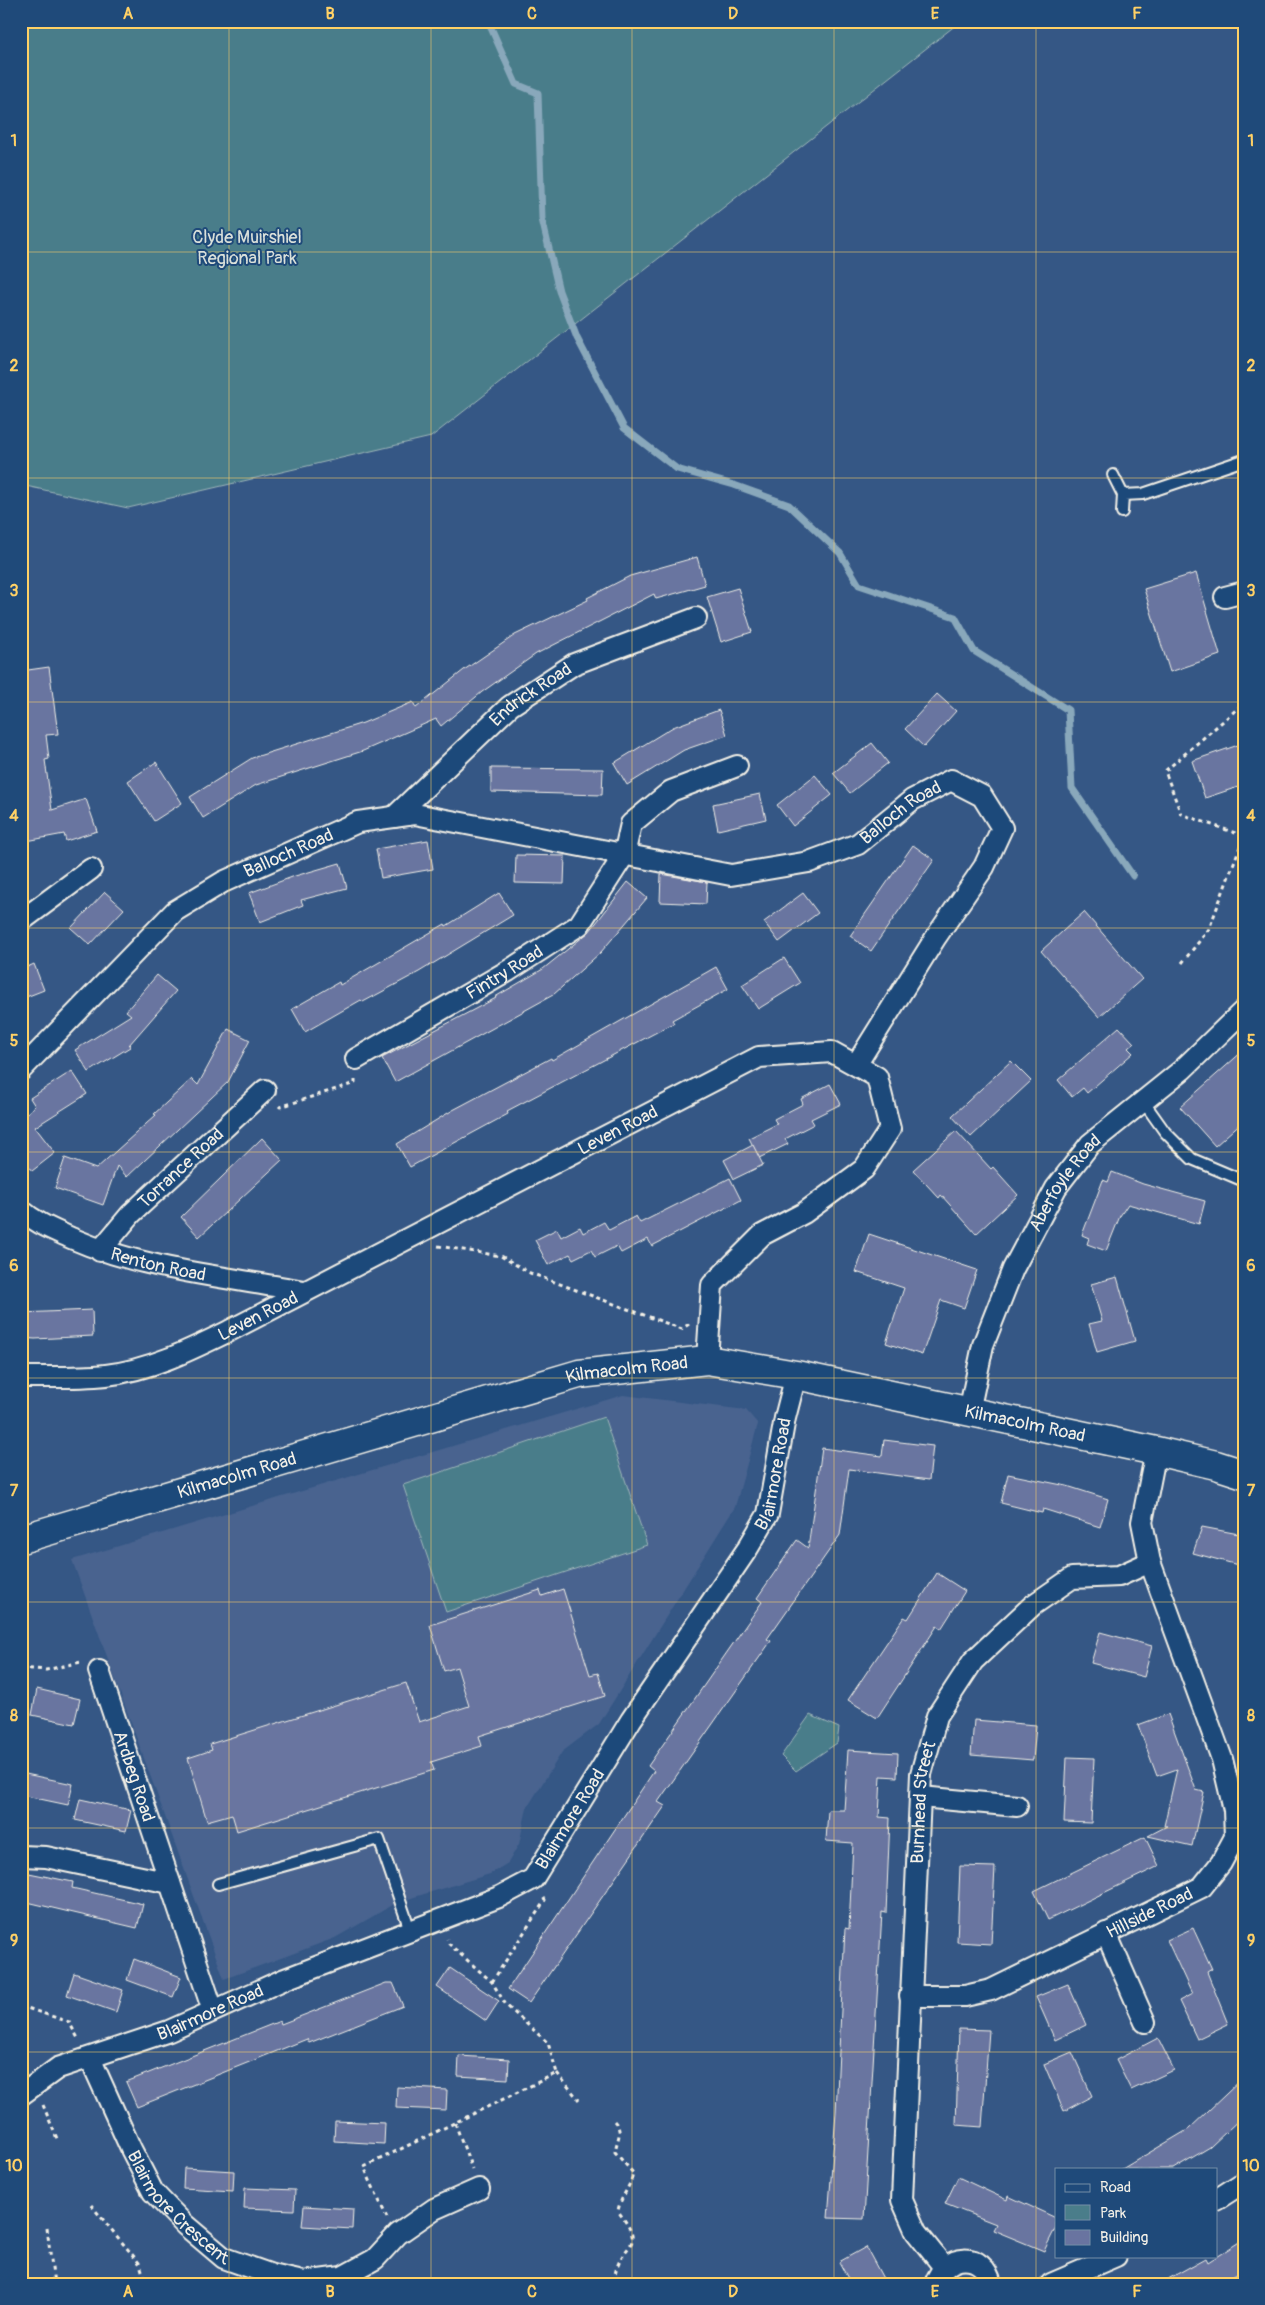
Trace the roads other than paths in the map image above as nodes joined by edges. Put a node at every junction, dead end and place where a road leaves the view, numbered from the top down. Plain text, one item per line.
1 (1244, 460) edge
2 (1113, 475) dead end
3 (1123, 495) junction
4 (1122, 512) dead end
5 (696, 618) dead end
6 (736, 766) dead end
7 (394, 817) junction
8 (624, 855) junction
9 (91, 869) dead end
10 (21, 921) edge
11 (1244, 1010) edge
12 (356, 1059) road end
13 (856, 1065) junction
14 (21, 1070) edge
15 (265, 1090) road end
16 (1143, 1101) junction
17 (1244, 1181) edge
18 (21, 1210) edge
19 (100, 1250) junction
20 (304, 1291) junction
21 (707, 1360) junction
22 (796, 1375) junction
23 (21, 1377) edge
24 (969, 1412) junction
25 (1156, 1451) junction
26 (1244, 1474) edge
27 (21, 1539) edge
28 (1150, 1562) junction
29 (99, 1671) road end
30 (921, 1797) junction
31 (1017, 1806) dead end
32 (21, 1856) edge
33 (170, 1883) junction
34 (218, 1884) dead end
35 (410, 1930) junction
36 (1106, 1933) junction
37 (910, 1996) junction
38 (213, 2011) junction
39 (1145, 2022) dead end
40 (90, 2058) junction
41 (28, 2090) edge
42 (1244, 2182) edge
43 (479, 2189) road end
44 (1218, 2199) edge
45 (1111, 2258) edge
46 (940, 2275) edge
47 (991, 2284) edge
48 (1051, 2284) edge

1 - 3 lane
2 - 3 lane
3 - 4 lane
5 - 7 street, Endrick Road
6 - 8 street
7 - 8 street, Balloch Road
7 - 14 street, Balloch Road
8 - 12 street, Fintry Road
8 - 13 street, Balloch Road
9 - 10 street
11 - 16 street, Aberfoyle Road
13 - 20 street, Leven Road
13 - 21 street, Leven Road
15 - 19 street, Torrance Road
16 - 17 lane
16 - 24 street, Aberfoyle Road
18 - 19 street, Renton Road
19 - 20 street, Renton Road
20 - 23 street, Leven Road
21 - 22 main road, Kilmacolm Road
21 - 27 main road, Kilmacolm Road
22 - 24 main road, Kilmacolm Road
22 - 35 street, Blairmore Road
24 - 25 main road, Kilmacolm Road
25 - 26 main road, Kilmacolm Road
25 - 28 street
28 - 30 street, Burnhead Street
28 - 36 street, Hillside Road
29 - 33 street, Ardbeg Road
30 - 31 street
30 - 37 street, Burnhead Street
32 - 33 street
33 - 38 street, Ardbeg Road
34 - 35 lane
35 - 38 street, Blairmore Road
36 - 37 street, Hillside Road
36 - 39 street
37 - 46 street, Burnhead Street
38 - 40 street, Blairmore Road
40 - 41 street, Blairmore Road
40 - 43 street, Blairmore Crescent
42 - 44 street
45 - 48 street
46 - 47 street

